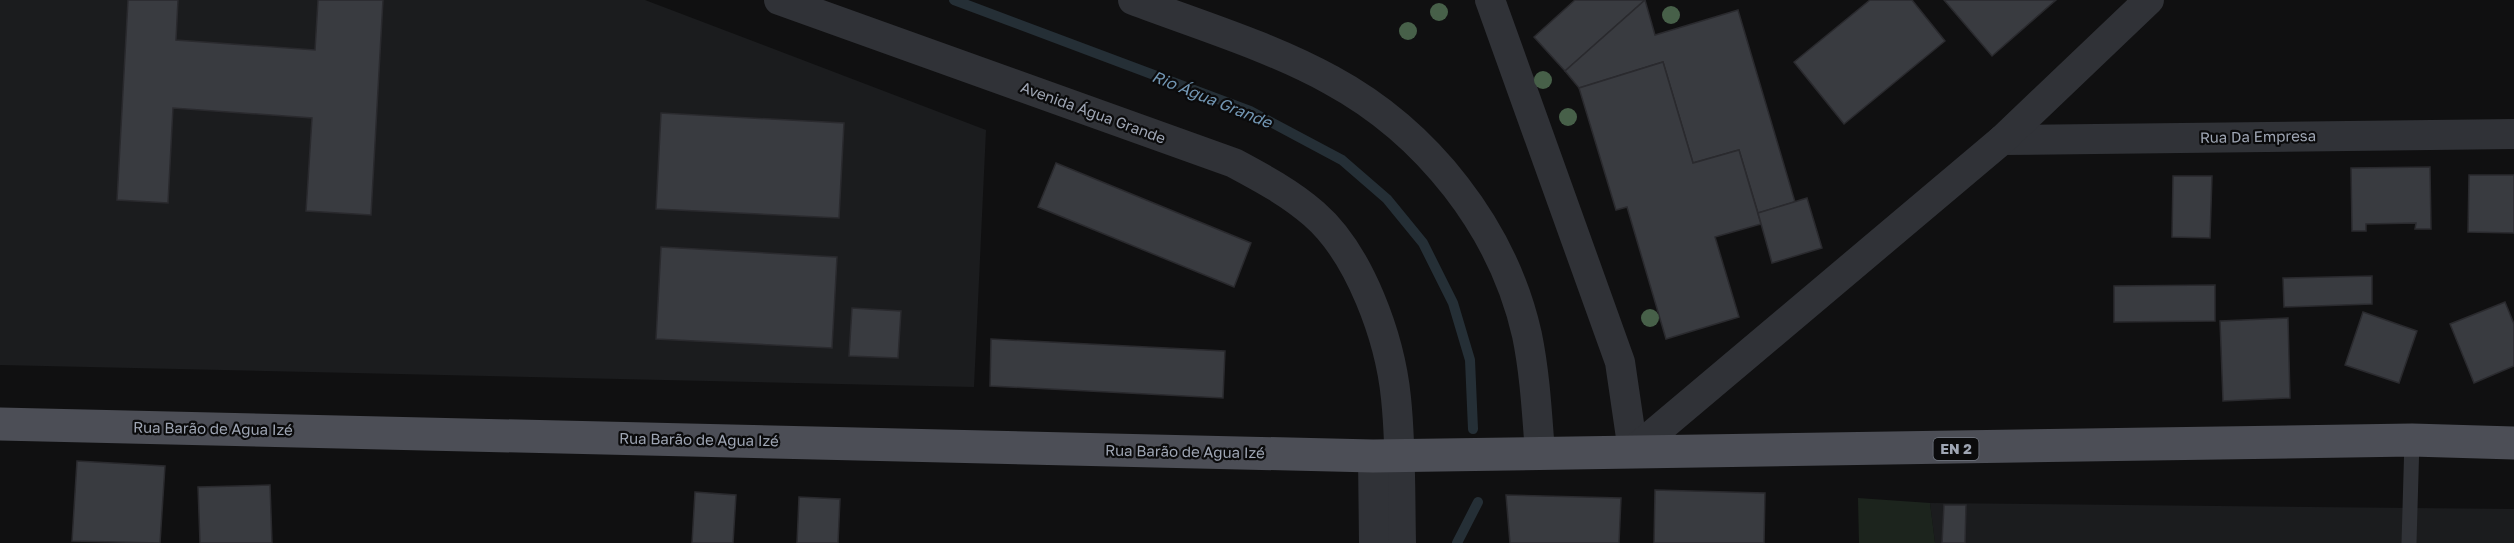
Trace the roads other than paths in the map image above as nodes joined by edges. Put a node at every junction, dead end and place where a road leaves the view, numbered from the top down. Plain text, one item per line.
1 (779, 0) edge
2 (1133, 0) edge
3 (1490, 0) edge
4 (2150, 0) edge
5 (2514, 134) edge
6 (2002, 140) junction
7 (0, 424) edge
8 (2412, 440) junction
9 (2514, 443) edge
10 (1633, 451) junction
11 (1540, 453) junction
12 (1386, 456) junction
13 (1374, 543) edge
14 (1401, 543) edge
15 (2409, 543) edge

1 - 12 street, Avenida Água Grande
2 - 11 street
3 - 10 street
4 - 6 street
5 - 6 street, Rua Da Empresa
6 - 10 street
7 - 12 main road, Rua Barão de Agua Izé
8 - 9 main road, EN 2
8 - 10 main road, EN 2
8 - 15 lane
10 - 11 main road, EN 2
11 - 12 main road, EN 2
12 - 13 street
12 - 14 street

